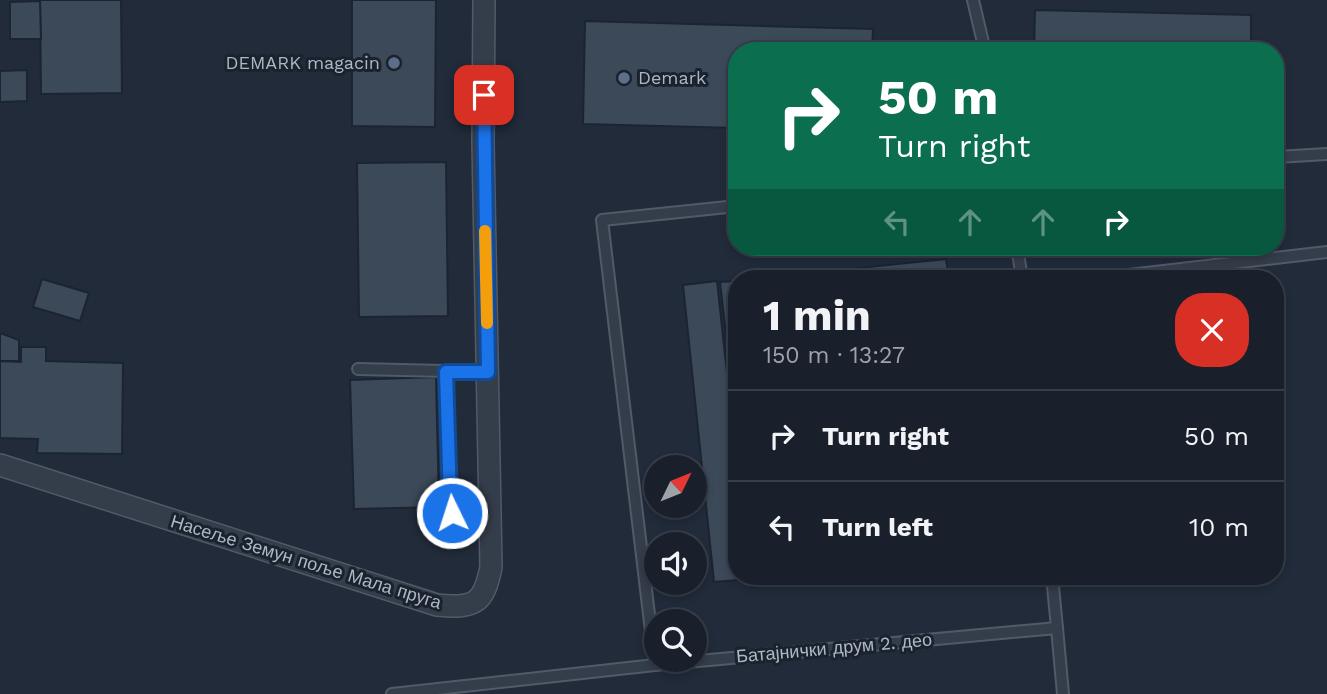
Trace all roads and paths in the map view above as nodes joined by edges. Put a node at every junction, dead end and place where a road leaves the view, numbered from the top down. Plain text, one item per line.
1 (484, 0) edge
2 (973, 0) edge
3 (983, 42) edge
4 (1327, 154) edge
5 (1284, 157) edge
6 (728, 207) edge
7 (1327, 252) edge
8 (1172, 270) edge
9 (358, 369) dead end
10 (446, 372) junction
11 (488, 372) junction
12 (0, 465) edge
13 (491, 530) junction
14 (1053, 585) edge
15 (648, 609) edge
16 (1057, 628) junction
17 (707, 660) edge
18 (644, 666) edge
19 (432, 692) edge
20 (392, 694) edge
21 (1063, 694) edge

1 - 11 street, Насеље Земун поље Мала пруга
2 - 3 lane
4 - 5 lane
6 - 15 lane
7 - 8 lane
9 - 10 lane
10 - 11 lane
10 - 13 lane
11 - 13 street, Насеље Земун поље Мала пруга
12 - 13 street, Насеље Земун поље Мала пруга
14 - 16 lane
16 - 17 lane, Батајнички друм 2. део
16 - 21 lane
18 - 19 lane, Батајнички друм 2. део
19 - 20 lane, Батајнички друм 2. део

